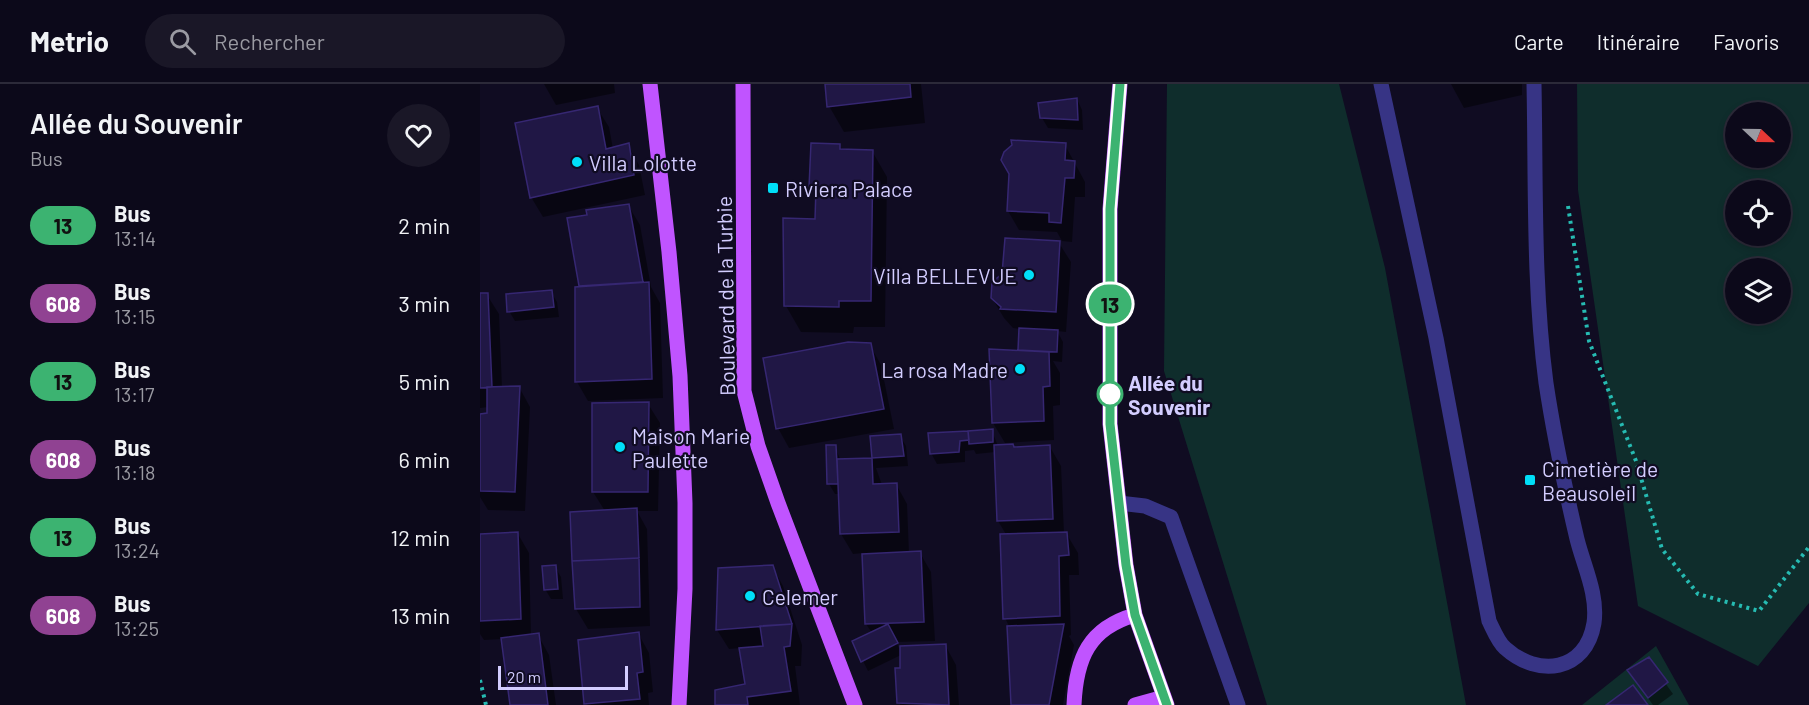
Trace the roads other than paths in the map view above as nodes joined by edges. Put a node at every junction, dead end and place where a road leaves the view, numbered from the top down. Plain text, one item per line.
1 (650, 84) edge
2 (743, 84) edge
3 (1120, 84) edge
4 (1381, 84) edge
5 (1534, 84) edge
6 (1119, 503) junction
7 (1135, 615) junction
8 (1165, 701) edge
9 (679, 705) edge
10 (855, 705) edge
11 (1074, 705) edge
12 (1135, 705) edge
13 (1238, 705) edge

1 - 9 main road
2 - 10 main road, Boulevard de la Turbie
3 - 6 main road
4 - 5 street
6 - 7 main road
6 - 13 street
7 - 8 main road
7 - 11 main road
8 - 12 main road

